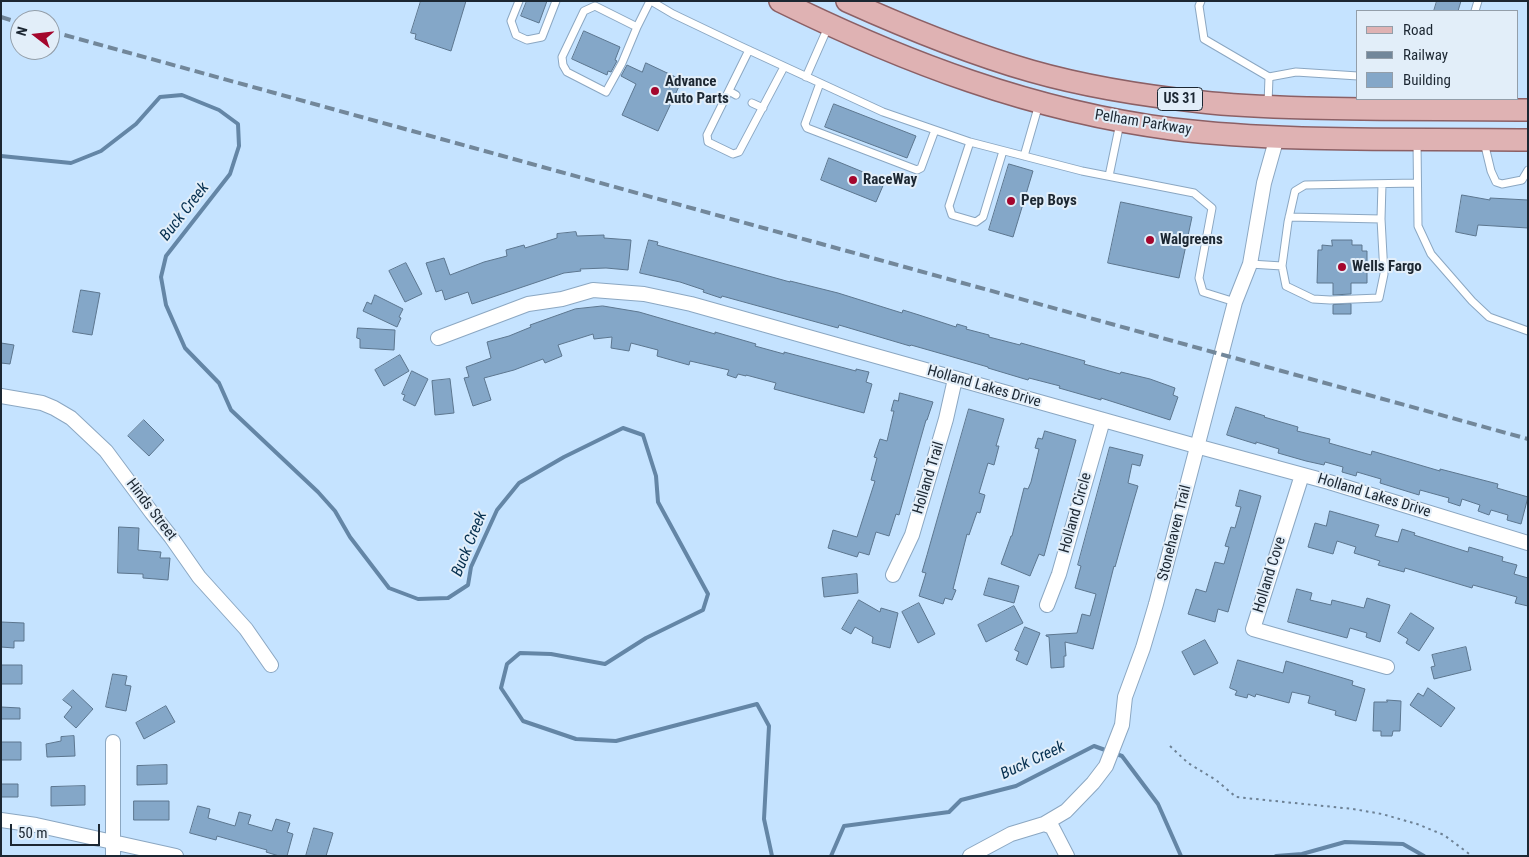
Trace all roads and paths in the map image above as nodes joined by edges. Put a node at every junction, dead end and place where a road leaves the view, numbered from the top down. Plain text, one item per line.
1 (518, 1) edge
2 (556, 1) edge
3 (651, 1) edge
4 (780, 1) edge
5 (840, 1) edge
6 (847, 1) edge
7 (1201, 1) edge
8 (830, 25) junction
9 (637, 28) junction
10 (749, 50) junction
11 (784, 66) junction
12 (1043, 74) junction
13 (1356, 76) edge
14 (806, 77) junction
15 (1268, 77) junction
16 (820, 84) junction
17 (1037, 102) junction
18 (752, 103) dead end
19 (1376, 104) edge
20 (1467, 104) edge
21 (1274, 107) junction
22 (763, 108) junction
23 (1424, 110) junction
24 (1528, 110) edge
25 (1121, 121) junction
26 (935, 130) junction
27 (1277, 137) junction
28 (1420, 140) junction
29 (1484, 140) junction
30 (1528, 140) edge
31 (970, 142) junction
32 (1003, 151) junction
33 (1024, 156) junction
34 (1528, 170) edge
35 (1109, 176) junction
36 (1417, 183) junction
37 (1382, 184) junction
38 (1289, 217) junction
39 (1381, 219) junction
40 (1250, 264) junction
41 (1282, 266) junction
42 (1235, 302) junction
43 (1528, 331) edge
44 (438, 338) dead end
45 (955, 379) junction
46 (1, 396) edge
47 (1103, 420) junction
48 (1196, 446) junction
49 (1302, 475) junction
50 (1528, 542) edge
51 (893, 575) dead end
52 (1047, 605) dead end
53 (270, 665) dead end
54 (1387, 667) dead end
55 (113, 742) dead end
56 (1170, 746) dead end
57 (1, 820) edge
58 (1044, 824) junction
59 (114, 842) junction
60 (114, 856) edge
61 (176, 856) edge
62 (970, 856) edge
63 (1067, 856) edge
64 (1472, 856) edge

1 - 2 lane
3 - 9 lane
3 - 10 lane
4 - 8 main road, Pelham Parkway / US 31
5 - 8 main road
6 - 12 main road, Pelham Parkway / US 31
7 - 15 lane
8 - 14 lane
8 - 17 main road, Pelham Parkway / US 31
9 - 9 lane
10 - 11 lane
10 - 22 lane
11 - 14 lane
11 - 22 lane
12 - 17 main road
12 - 21 main road, Pelham Parkway / US 31
13 - 15 lane
14 - 16 lane
15 - 21 lane
16 - 26 lane
16 - 26 lane
17 - 25 main road, Pelham Parkway / US 31
17 - 33 lane
18 - 22 lane
19 - 21 main road, Pelham Parkway / US 31
19 - 23 main road, Pelham Parkway / US 31
20 - 23 main road, Pelham Parkway / US 31
20 - 24 main road, Pelham Parkway / US 31
21 - 27 main road
23 - 28 main road
25 - 27 main road, Pelham Parkway / US 31
25 - 35 lane
26 - 31 lane
27 - 28 main road, Pelham Parkway / US 31
27 - 40 street, Stonehaven Trail
28 - 29 main road, Pelham Parkway / US 31
28 - 36 lane
29 - 30 main road, Pelham Parkway / US 31
29 - 34 lane
31 - 32 lane
31 - 32 lane
32 - 33 lane
33 - 35 lane
35 - 42 lane
36 - 37 lane
36 - 43 lane
37 - 38 lane
37 - 39 lane
38 - 39 lane
38 - 41 lane
39 - 41 lane
40 - 41 lane
40 - 42 street, Stonehaven Trail
42 - 48 street, Stonehaven Trail
44 - 45 street, Holland Lakes Drive
45 - 47 street, Holland Lakes Drive
45 - 51 street, Holland Trail
46 - 53 street, Hinds Street
47 - 48 street, Holland Lakes Drive
47 - 52 street, Holland Circle
48 - 49 street, Holland Lakes Drive
48 - 58 street, Stonehaven Trail
49 - 50 street, Holland Lakes Drive
49 - 54 street, Holland Cove
55 - 59 street
56 - 64 path
57 - 59 street
58 - 62 street, Stonehaven Trail
58 - 63 street
59 - 60 street
59 - 61 street

